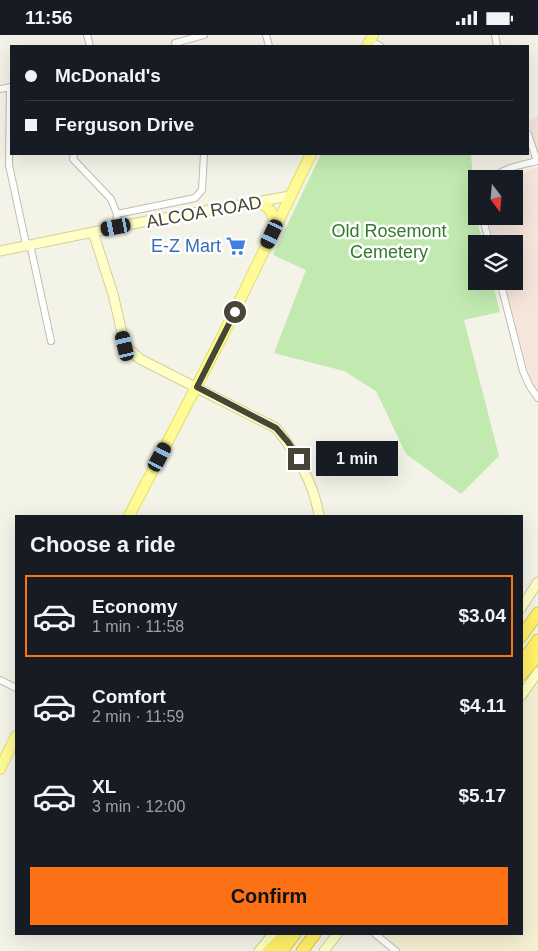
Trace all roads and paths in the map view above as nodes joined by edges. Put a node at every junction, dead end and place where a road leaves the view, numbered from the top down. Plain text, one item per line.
1 (173, 35) edge
2 (204, 35) edge
3 (175, 45) edge
4 (10, 126) edge
5 (529, 138) edge
6 (74, 155) edge
7 (204, 155) edge
8 (311, 155) edge
9 (538, 161) edge
10 (506, 170) edge
11 (290, 196) junction
12 (258, 203) junction
13 (117, 215) junction
14 (116, 227) junction
15 (275, 228) junction
16 (93, 232) junction
17 (28, 244) junction
18 (0, 251) edge
19 (502, 290) edge
20 (51, 341) dead end
21 (197, 387) junction
22 (538, 398) edge
23 (130, 515) edge
24 (319, 515) edge
25 (538, 582) edge
26 (523, 605) edge
27 (538, 613) edge
28 (523, 634) edge
29 (538, 640) edge
30 (538, 655) edge
31 (523, 660) edge
32 (538, 672) edge
33 (523, 673) edge
34 (0, 679) edge
35 (15, 687) edge
36 (523, 693) edge
37 (15, 738) edge
38 (0, 769) edge
39 (272, 935) edge
40 (286, 935) edge
41 (294, 935) edge
42 (314, 935) edge
43 (336, 935) edge
44 (377, 935) edge
45 (258, 951) edge
46 (268, 951) edge
47 (282, 951) edge
48 (302, 951) edge
49 (324, 951) edge
50 (396, 951) edge

1 - 3 street
2 - 3 street
4 - 17 street
5 - 9 street
6 - 13 street
7 - 13 street
8 - 11 main road
9 - 10 street
11 - 12 main road, ALCOA ROAD
11 - 15 main road
12 - 14 main road, ALCOA ROAD
12 - 15 main road
13 - 14 street
14 - 16 main road, ALCOA ROAD
15 - 21 main road
16 - 17 main road, ALCOA ROAD
16 - 21 main road
17 - 18 main road, ALCOA ROAD
17 - 20 street
19 - 22 street
21 - 23 main road
21 - 24 main road
25 - 26 main road
27 - 28 highway
29 - 31 highway
30 - 33 highway
32 - 36 main road
34 - 35 street
37 - 38 main road
39 - 45 main road
40 - 46 highway
41 - 47 highway
42 - 48 highway
43 - 49 main road
44 - 50 street

